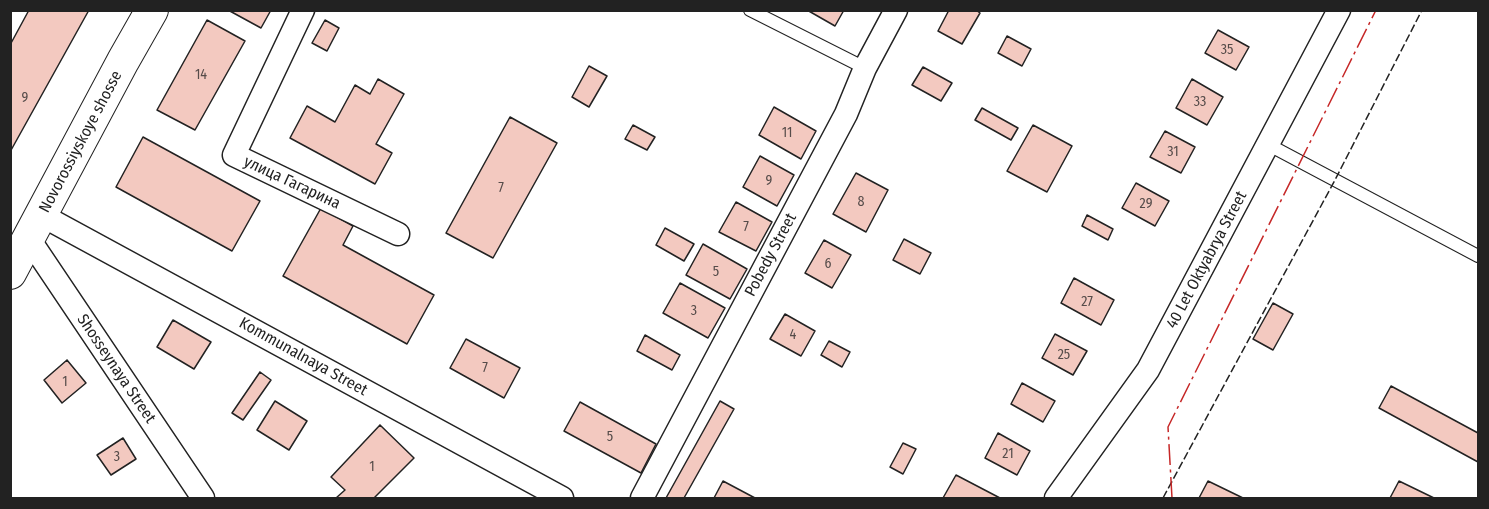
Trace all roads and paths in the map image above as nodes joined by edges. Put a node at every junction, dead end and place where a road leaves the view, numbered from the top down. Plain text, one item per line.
1 (153, 10) edge
2 (303, 10) edge
3 (750, 10) edge
4 (896, 10) edge
5 (1339, 10) edge
6 (865, 68) junction
7 (1269, 145) junction
8 (36, 227) junction
9 (398, 234) dead end
10 (1479, 256) edge
11 (10, 273) edge
12 (203, 498) edge
13 (562, 498) edge
14 (642, 498) edge
15 (1056, 498) edge

1 - 8 main road, Novorossiyskoye shosse
2 - 9 street, улица Гагарина
3 - 6 lane
4 - 6 street, Pobedy Street
5 - 7 street, 40 Let Oktyabrya Street
6 - 14 street, Pobedy Street
7 - 10 lane
7 - 15 street, 40 Let Oktyabrya Street
8 - 11 main road, Novorossiyskoye shosse
8 - 12 street, Shosseynaya Street
8 - 13 street, Kommunalnaya Street

